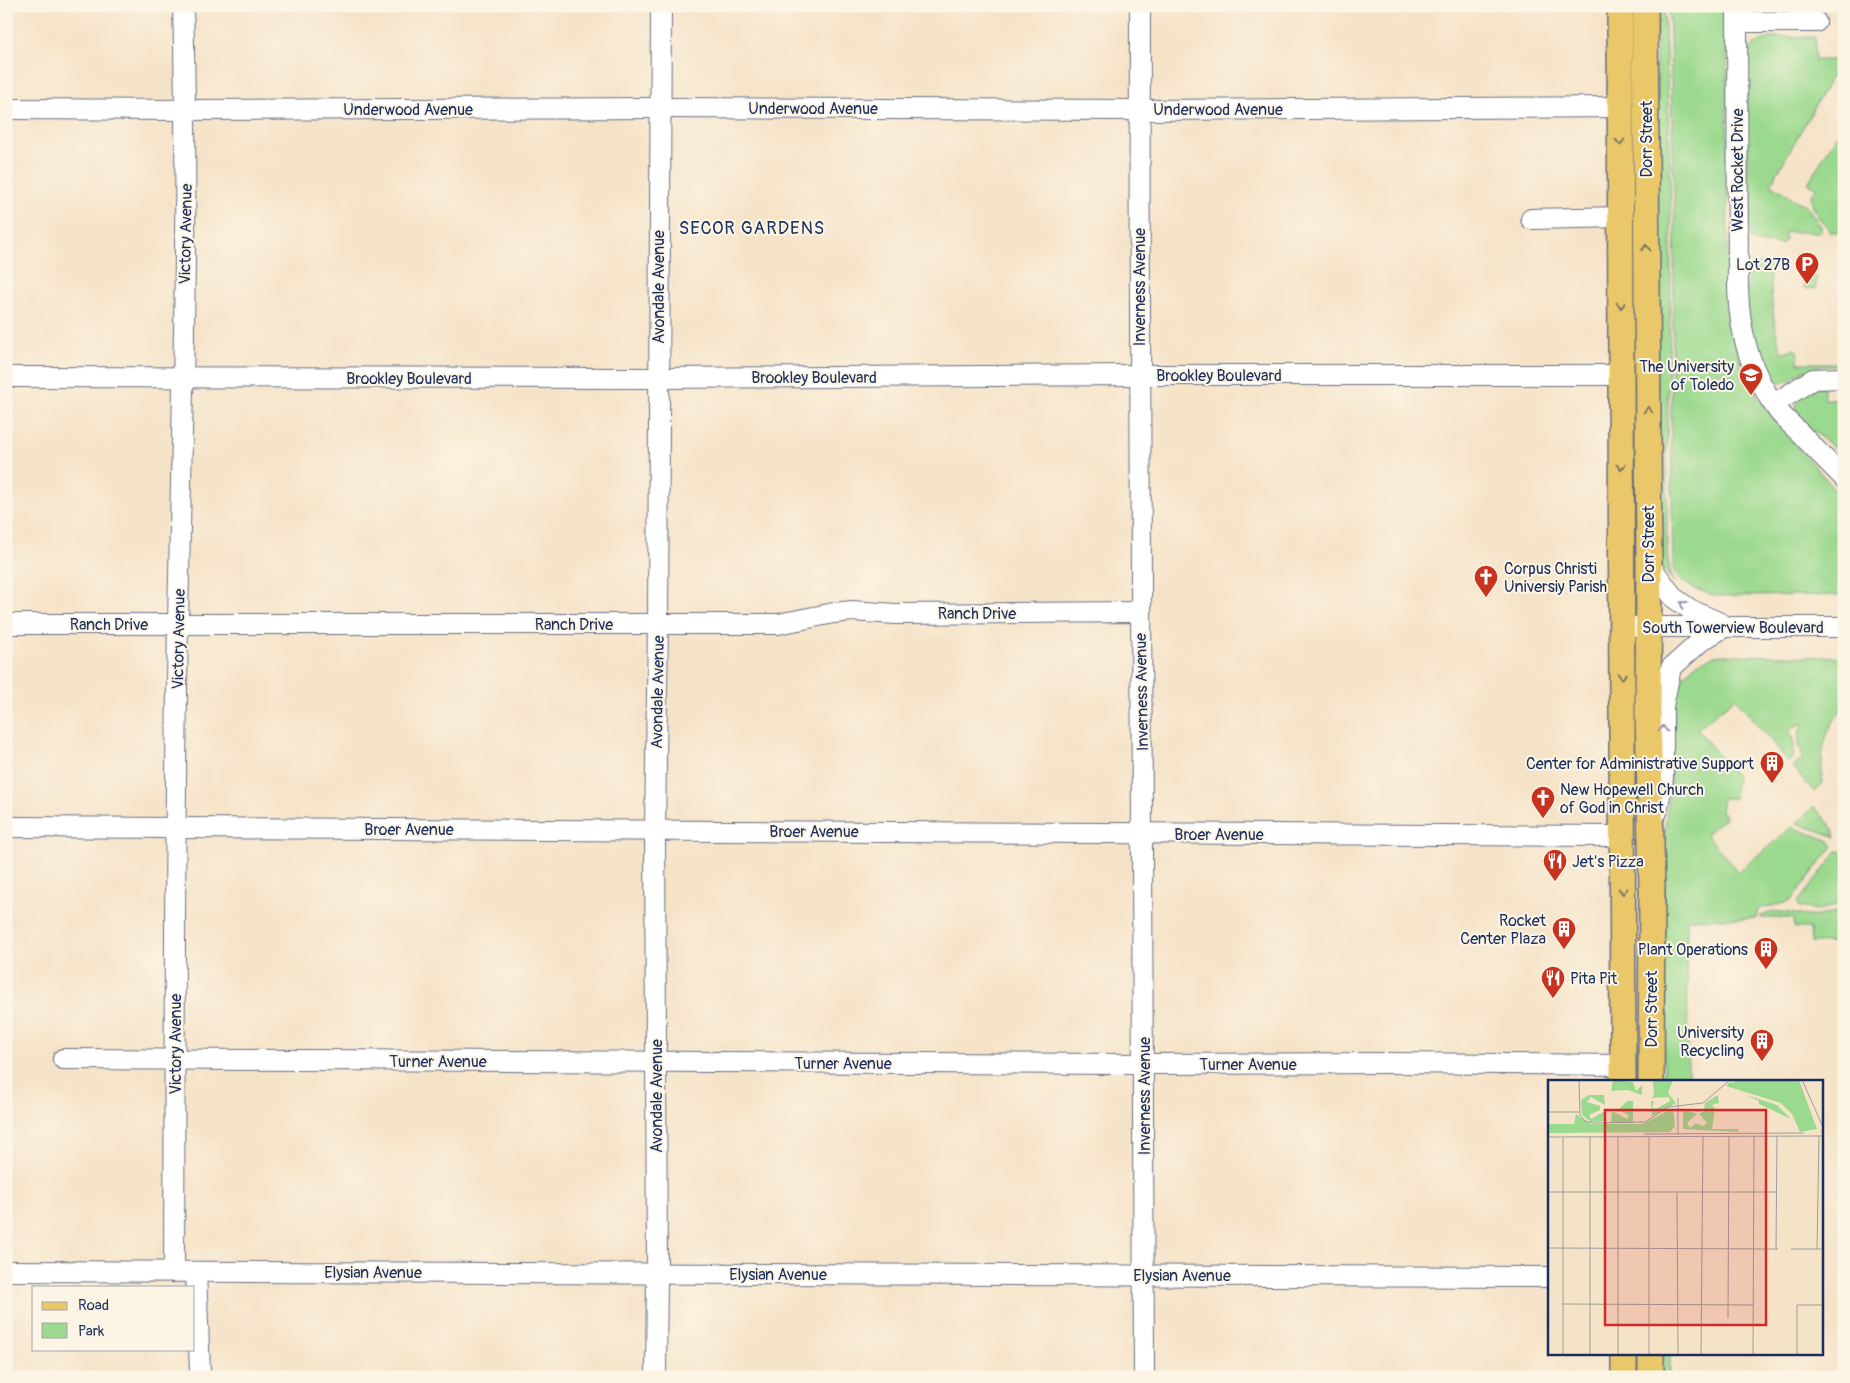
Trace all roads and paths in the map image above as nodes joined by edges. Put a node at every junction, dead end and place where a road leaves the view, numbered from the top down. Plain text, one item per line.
1 (183, 6) edge
2 (660, 6) edge
3 (1140, 6) edge
4 (1644, 6) edge
5 (1620, 11) edge
6 (1737, 14) edge
7 (1816, 22) dead end
8 (1620, 107) junction
9 (659, 108) junction
10 (6, 109) edge
11 (186, 110) junction
12 (1139, 110) junction
13 (1646, 171) junction
14 (1621, 217) junction
15 (1531, 219) dead end
16 (1139, 374) junction
17 (1621, 375) junction
18 (6, 377) edge
19 (184, 378) junction
20 (658, 378) junction
21 (1844, 378) edge
22 (1774, 404) junction
23 (1844, 478) edge
24 (1649, 564) junction
25 (1140, 612) junction
26 (6, 624) edge
27 (178, 624) junction
28 (658, 624) junction
29 (1726, 626) junction
30 (1622, 627) junction
31 (1648, 627) junction
32 (1844, 627) edge
33 (6, 827) edge
34 (175, 828) junction
35 (655, 830) junction
36 (1142, 833) junction
37 (1622, 836) junction
38 (1651, 846) junction
39 (63, 1058) dead end
40 (175, 1060) junction
41 (655, 1062) junction
42 (1144, 1064) junction
43 (1623, 1076) edge
44 (1651, 1080) edge
45 (6, 1271) edge
46 (174, 1272) junction
47 (196, 1272) junction
48 (657, 1273) junction
49 (1144, 1275) junction
50 (1548, 1277) edge
51 (1624, 1356) edge
52 (1651, 1356) edge
53 (200, 1371) dead end
54 (656, 1377) edge
55 (1144, 1377) edge
56 (1624, 1377) edge
57 (1651, 1377) edge

1 - 11 street, Victory Avenue
2 - 9 street, Avondale Avenue
3 - 12 street, Inverness Avenue
4 - 13 main road, Dorr Street
5 - 8 main road, Dorr Street
5 - 13 main road
6 - 7 street
6 - 22 street, West Rocket Drive
8 - 12 street, Underwood Avenue
8 -> 14 main road, Dorr Street
9 - 11 street, Underwood Avenue
9 - 12 street, Underwood Avenue
9 - 20 street, Avondale Avenue
10 - 11 street, Underwood Avenue
11 - 19 street, Victory Avenue
12 - 16 street, Inverness Avenue
24 -> 13 main road, Dorr Street
14 - 15 street
14 -> 17 main road, Dorr Street
16 - 17 street, Brookley Boulevard
16 - 20 street, Brookley Boulevard
16 - 25 street, Inverness Avenue
17 -> 30 main road, Dorr Street
18 - 19 street, Brookley Boulevard
19 - 20 street, Brookley Boulevard
19 - 27 street, Victory Avenue
20 - 28 street, Avondale Avenue
21 - 22 street
22 - 23 street, West Rocket Drive
29 -> 24 street
24 - 31 main road, Dorr Street
25 - 28 street, Ranch Drive
25 - 36 street, Inverness Avenue
26 - 27 street, Ranch Drive
27 - 28 street, Ranch Drive
27 - 34 street, Victory Avenue
28 - 35 street, Avondale Avenue
29 - 31 street, South Towerview Boulevard
29 - 32 street, South Towerview Boulevard
38 -> 29 street
30 - 31 street, South Towerview Boulevard
30 -> 37 main road, Dorr Street
31 - 38 main road, Dorr Street
33 - 34 street, Broer Avenue
34 - 35 street, Broer Avenue
34 - 40 street, Victory Avenue
35 - 36 street, Broer Avenue
35 - 41 street, Avondale Avenue
36 - 37 street, Broer Avenue
36 - 42 street, Inverness Avenue
37 -> 43 main road, Dorr Street
38 - 44 main road, Dorr Street
39 - 40 street, Turner Avenue
40 - 41 street, Turner Avenue
40 - 46 street, Victory Avenue
41 - 42 street, Turner Avenue
41 - 48 street, Avondale Avenue
42 - 43 street, Turner Avenue
42 - 49 street, Inverness Avenue
45 - 46 street, Elysian Avenue
46 - 47 street, Elysian Avenue
47 - 48 street, Elysian Avenue
47 - 53 street
48 - 49 street, Elysian Avenue
48 - 54 street, Avondale Avenue
49 - 50 street, Elysian Avenue
49 - 55 street, Inverness Avenue
51 - 56 main road
52 - 57 main road

